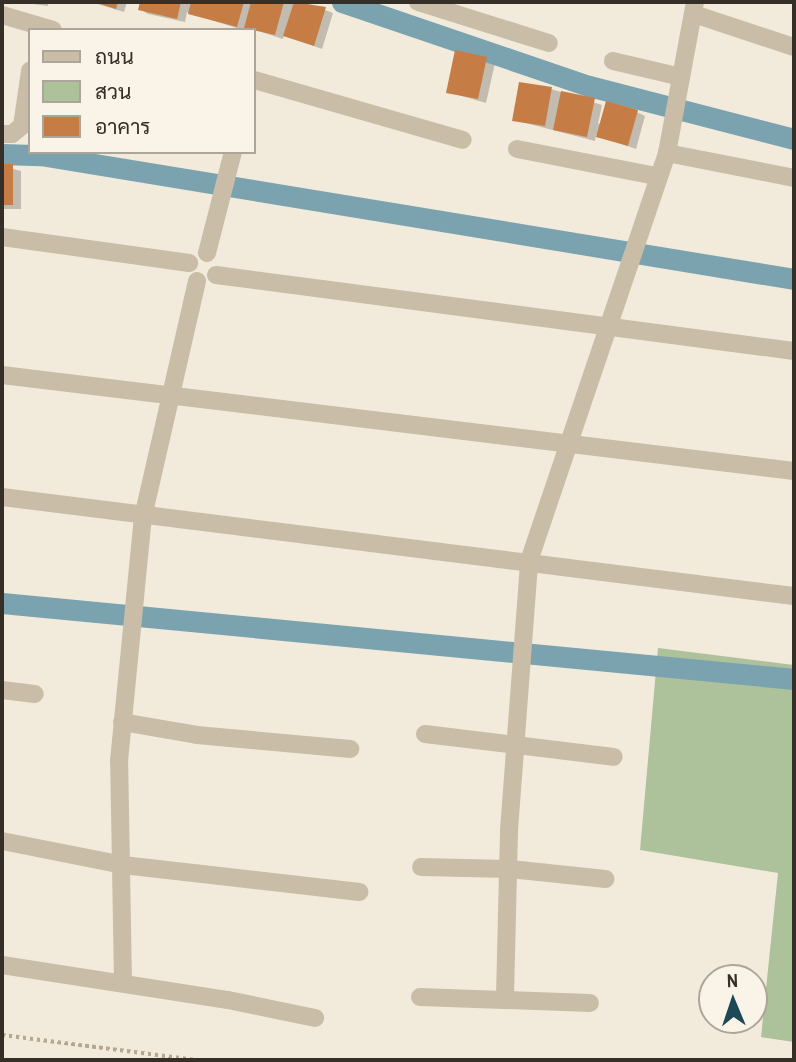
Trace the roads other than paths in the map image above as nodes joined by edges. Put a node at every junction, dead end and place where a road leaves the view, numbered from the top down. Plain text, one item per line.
1 (418, 2) edge
2 (695, 8) edge
3 (2, 15) edge
4 (42, 28) edge
5 (548, 43) dead end
6 (794, 47) edge
7 (613, 61) dead end
8 (681, 77) junction
9 (256, 81) edge
10 (28, 85) edge
11 (2, 134) edge
12 (463, 140) dead end
13 (517, 149) dead end
14 (667, 153) junction
15 (232, 154) edge
16 (656, 176) junction
17 (794, 178) edge
18 (2, 237) edge
19 (207, 253) junction
20 (189, 263) junction
21 (216, 275) junction
22 (197, 281) junction
23 (604, 329) junction
24 (794, 351) edge
25 (2, 375) edge
26 (173, 395) junction
27 (565, 443) junction
28 (794, 471) edge
29 (2, 497) edge
30 (143, 517) junction
31 (528, 561) junction
32 (794, 596) edge
33 (2, 690) edge
34 (35, 694) dead end
35 (122, 722) junction
36 (425, 734) dead end
37 (514, 747) junction
38 (350, 749) dead end
39 (614, 757) dead end
40 (2, 841) edge
41 (123, 865) junction
42 (421, 867) dead end
43 (510, 869) junction
44 (605, 879) dead end
45 (359, 892) dead end
46 (2, 965) edge
47 (122, 982) junction
48 (505, 996) junction
49 (420, 997) dead end
50 (590, 1003) dead end
51 (315, 1018) dead end

1 - 5 street
2 - 6 street
2 - 8 street
3 - 4 street
7 - 8 street
8 - 14 street
9 - 12 street
10 - 11 street
13 - 16 street
14 - 16 street
14 - 17 street
15 - 19 street
16 - 23 street
18 - 20 street
19 - 20 street
19 - 21 street
20 - 22 street
21 - 22 street
21 - 23 street
22 - 26 street
23 - 24 street
23 - 27 street
25 - 26 street
26 - 27 street
26 - 30 street
27 - 28 street
27 - 31 street
29 - 30 street
30 - 31 street
30 - 35 street
31 - 32 street
31 - 37 street
33 - 34 street
35 - 38 street
35 - 41 street
36 - 37 street
37 - 39 street
37 - 43 street
40 - 41 street
41 - 45 street
41 - 47 street
42 - 43 street
43 - 44 street
43 - 48 street
46 - 47 street
47 - 51 street
48 - 49 street
48 - 50 street

